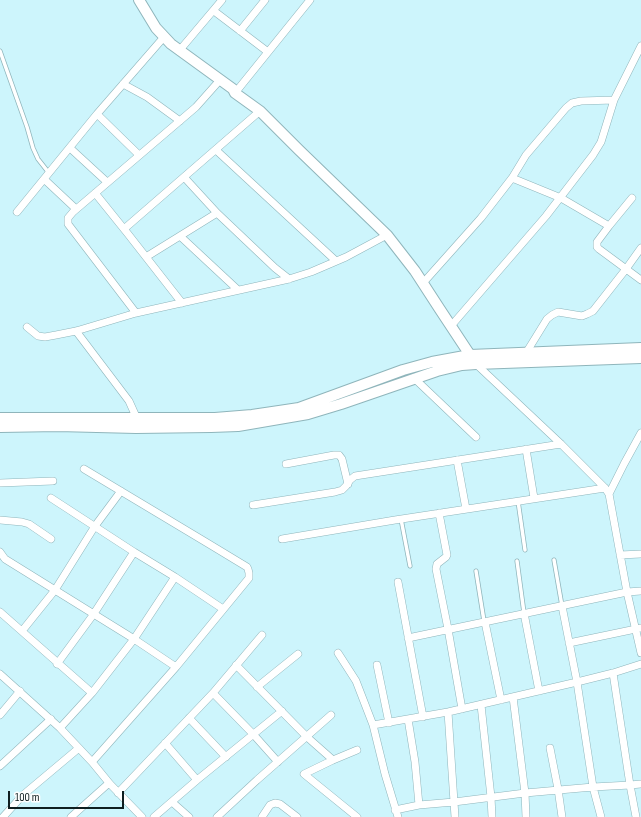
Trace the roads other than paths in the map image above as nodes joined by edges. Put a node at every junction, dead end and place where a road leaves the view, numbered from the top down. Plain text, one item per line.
1 (139, 0) edge
2 (222, 0) edge
3 (265, 0) edge
4 (310, 0) edge
5 (214, 11) junction
6 (240, 31) junction
7 (164, 37) junction
8 (641, 46) edge
9 (0, 51) edge
10 (179, 51) junction
11 (268, 52) junction
12 (220, 80) junction
13 (123, 84) junction
14 (235, 93) junction
15 (614, 100) junction
16 (260, 111) junction
17 (97, 114) junction
18 (180, 121) junction
19 (70, 148) junction
20 (216, 150) junction
21 (139, 155) junction
22 (47, 176) junction
23 (184, 177) junction
24 (512, 178) junction
25 (107, 182) junction
26 (95, 193) junction
27 (561, 198) junction
28 (632, 198) dead end
29 (76, 210) junction
30 (17, 212) dead end
31 (217, 213) junction
32 (609, 226) junction
33 (124, 229) junction
34 (387, 235) junction
35 (180, 236) junction
36 (641, 248) edge
37 (146, 257) junction
38 (336, 261) junction
39 (626, 269) junction
40 (289, 279) junction
41 (641, 280) edge
42 (423, 283) junction
43 (238, 290) junction
44 (182, 302) junction
45 (136, 313) junction
46 (27, 326) dead end
47 (451, 326) junction
48 (76, 331) junction
49 (641, 348) edge
50 (526, 353) junction
51 (470, 354) junction
52 (641, 358) edge
53 (476, 364) junction
54 (414, 378) junction
55 (0, 418) edge
56 (138, 423) junction
57 (0, 427) edge
58 (641, 433) edge
59 (476, 437) dead end
60 (561, 444) junction
61 (526, 449) junction
62 (457, 460) junction
63 (286, 464) dead end
64 (84, 469) dead end
65 (53, 481) dead end
66 (0, 483) edge
67 (348, 484) junction
68 (605, 488) junction
69 (121, 491) junction
70 (609, 494) junction
71 (51, 498) dead end
72 (534, 498) junction
73 (518, 501) junction
74 (253, 505) dead end
75 (466, 509) junction
76 (439, 513) junction
77 (401, 519) junction
78 (0, 520) edge
79 (95, 526) junction
80 (51, 539) dead end
81 (282, 539) dead end
82 (525, 550) dead end
83 (0, 552) edge
84 (134, 552) junction
85 (641, 554) edge
86 (620, 555) junction
87 (554, 560) dead end
88 (517, 561) dead end
89 (410, 566) dead end
90 (476, 571) dead end
91 (175, 577) junction
92 (398, 582) dead end
93 (54, 590) junction
94 (627, 592) junction
95 (641, 592) edge
96 (562, 606) junction
97 (223, 609) junction
98 (0, 612) edge
99 (524, 613) junction
100 (93, 615) junction
101 (484, 622) junction
102 (448, 629) junction
103 (638, 629) edge
104 (22, 632) junction
105 (262, 635) dead end
106 (408, 638) junction
107 (134, 639) junction
108 (569, 644) junction
109 (338, 653) dead end
110 (641, 653) edge
111 (298, 654) dead end
112 (57, 664) junction
113 (641, 664) edge
114 (236, 665) junction
115 (377, 665) dead end
116 (176, 667) junction
117 (613, 673) junction
118 (0, 674) edge
119 (577, 682) junction
120 (257, 687) junction
121 (20, 691) junction
122 (539, 691) junction
123 (92, 693) junction
124 (213, 693) junction
125 (513, 696) junction
126 (501, 700) junction
127 (481, 705) junction
128 (462, 709) junction
129 (282, 711) junction
130 (448, 712) junction
131 (0, 715) edge
132 (331, 715) dead end
133 (423, 717) junction
134 (189, 718) junction
135 (51, 719) junction
136 (408, 719) junction
137 (389, 723) junction
138 (373, 725) junction
139 (60, 728) junction
140 (253, 734) junction
141 (306, 737) junction
142 (165, 743) junction
143 (79, 748) junction
144 (550, 748) dead end
145 (358, 750) dead end
146 (226, 757) junction
147 (333, 760) junction
148 (92, 762) junction
149 (278, 762) junction
150 (0, 766) edge
151 (197, 780) junction
152 (109, 783) junction
153 (641, 784) edge
154 (630, 785) junction
155 (593, 787) junction
156 (558, 790) junction
157 (118, 793) junction
158 (525, 793) junction
159 (491, 797) junction
160 (172, 802) junction
161 (454, 802) junction
162 (419, 805) junction
163 (397, 814) edge
164 (354, 816) edge
165 (3, 817) edge
166 (71, 817) edge
167 (142, 817) edge
168 (154, 817) edge
169 (188, 817) edge
170 (217, 817) edge
171 (262, 817) edge
172 (297, 817) edge
173 (455, 817) edge
174 (492, 817) edge
175 (526, 817) edge
176 (562, 817) edge
177 (600, 817) edge
178 (636, 817) edge

1 - 7 main road
2 - 5 street
3 - 6 street
4 - 11 street
5 - 6 street
5 - 10 street
6 - 11 street
7 - 10 main road
7 - 13 street
8 - 15 street
9 - 22 lane
10 - 12 main road
11 - 14 street
12 - 14 main road
12 - 18 street
13 - 17 street
13 - 18 street
14 - 16 main road
15 - 24 street
15 - 27 street
16 - 20 street
16 - 34 main road
17 - 19 street
17 - 21 street
18 - 21 street
19 - 22 street
19 - 25 street
20 - 23 street
20 - 38 street
21 - 25 street
22 - 29 street
22 - 30 street
23 - 31 street
23 - 33 street
24 - 27 street
24 - 42 street
25 - 26 street
26 - 29 street
26 - 33 street
27 - 32 street
27 - 47 street
28 - 32 street
29 - 45 street
31 - 35 street
31 - 40 street
32 - 39 street
33 - 37 street
34 - 38 street
34 - 42 main road
35 - 37 street
35 - 43 street
36 - 39 street
37 - 44 street
38 - 40 street
39 - 41 street
39 - 50 street
40 - 43 street
42 - 47 main road
43 - 44 street
44 - 45 street
45 - 48 street
46 - 48 street
47 - 51 main road
48 - 56 street
49 - 50 main road
50 - 51 main road
51 - 53 main road
51 - 56 main road
52 - 53 main road
53 - 54 main road
53 - 60 street
54 - 56 main road
54 - 59 street
55 - 56 main road
56 - 57 main road
58 - 70 street
60 - 61 street
60 - 68 street
61 - 62 street
61 - 72 street
62 - 67 street
62 - 75 street
63 - 67 street
64 - 69 street
65 - 66 street
67 - 74 street
68 - 70 street
68 - 72 street
69 - 79 street
69 - 97 street
70 - 86 street
71 - 79 street
72 - 73 street
73 - 75 street
73 - 82 lane
75 - 76 street
76 - 77 street
76 - 102 street
77 - 81 street
77 - 89 lane
78 - 80 street
79 - 84 street
79 - 93 street
83 - 93 street
84 - 91 street
84 - 100 street
85 - 86 street
86 - 94 street
87 - 96 lane
88 - 99 lane
90 - 101 lane
91 - 97 street
91 - 107 street
92 - 106 street
93 - 100 street
93 - 104 street
94 - 95 street
94 - 96 street
94 - 103 street
96 - 99 street
96 - 108 street
97 - 116 street
98 - 104 street
99 - 101 street
99 - 122 street
100 - 107 street
100 - 112 street
101 - 102 street
101 - 126 street
102 - 106 street
102 - 128 street
103 - 108 street
103 - 110 street
104 - 112 street
105 - 114 street
106 - 133 street
107 - 116 street
107 - 123 street
108 - 119 street
109 - 138 street
111 - 120 street
112 - 123 street
113 - 117 street
114 - 120 street
114 - 124 street
115 - 137 street
116 - 148 street
117 - 119 street
117 - 154 street
118 - 121 street
119 - 122 street
119 - 155 street
120 - 129 street
121 - 131 street
121 - 135 street
122 - 125 street
123 - 139 street
124 - 134 street
124 - 140 street
125 - 126 street
125 - 158 street
126 - 127 street
127 - 128 street
127 - 159 street
128 - 130 street
129 - 140 street
129 - 141 street
130 - 133 street
130 - 161 street
132 - 141 street
133 - 136 street
134 - 142 street
134 - 146 street
135 - 139 street
135 - 150 street
136 - 137 street
136 - 162 street
137 - 138 street
138 - 163 street
139 - 143 street
140 - 146 street
140 - 149 street
141 - 147 street
141 - 149 street
142 - 151 street
142 - 157 street
143 - 148 street
143 - 165 street
144 - 156 street
145 - 147 street
146 - 151 street
147 - 164 street
148 - 152 street
149 - 170 street
151 - 160 street
152 - 157 street
152 - 166 street
153 - 154 street
154 - 155 street
154 - 178 street
155 - 156 street
155 - 177 street
156 - 158 street
156 - 176 street
157 - 167 street
158 - 159 street
158 - 175 street
159 - 161 street
159 - 174 street
160 - 168 street
160 - 169 street
161 - 162 street
161 - 173 street
162 - 163 street
171 - 172 street

